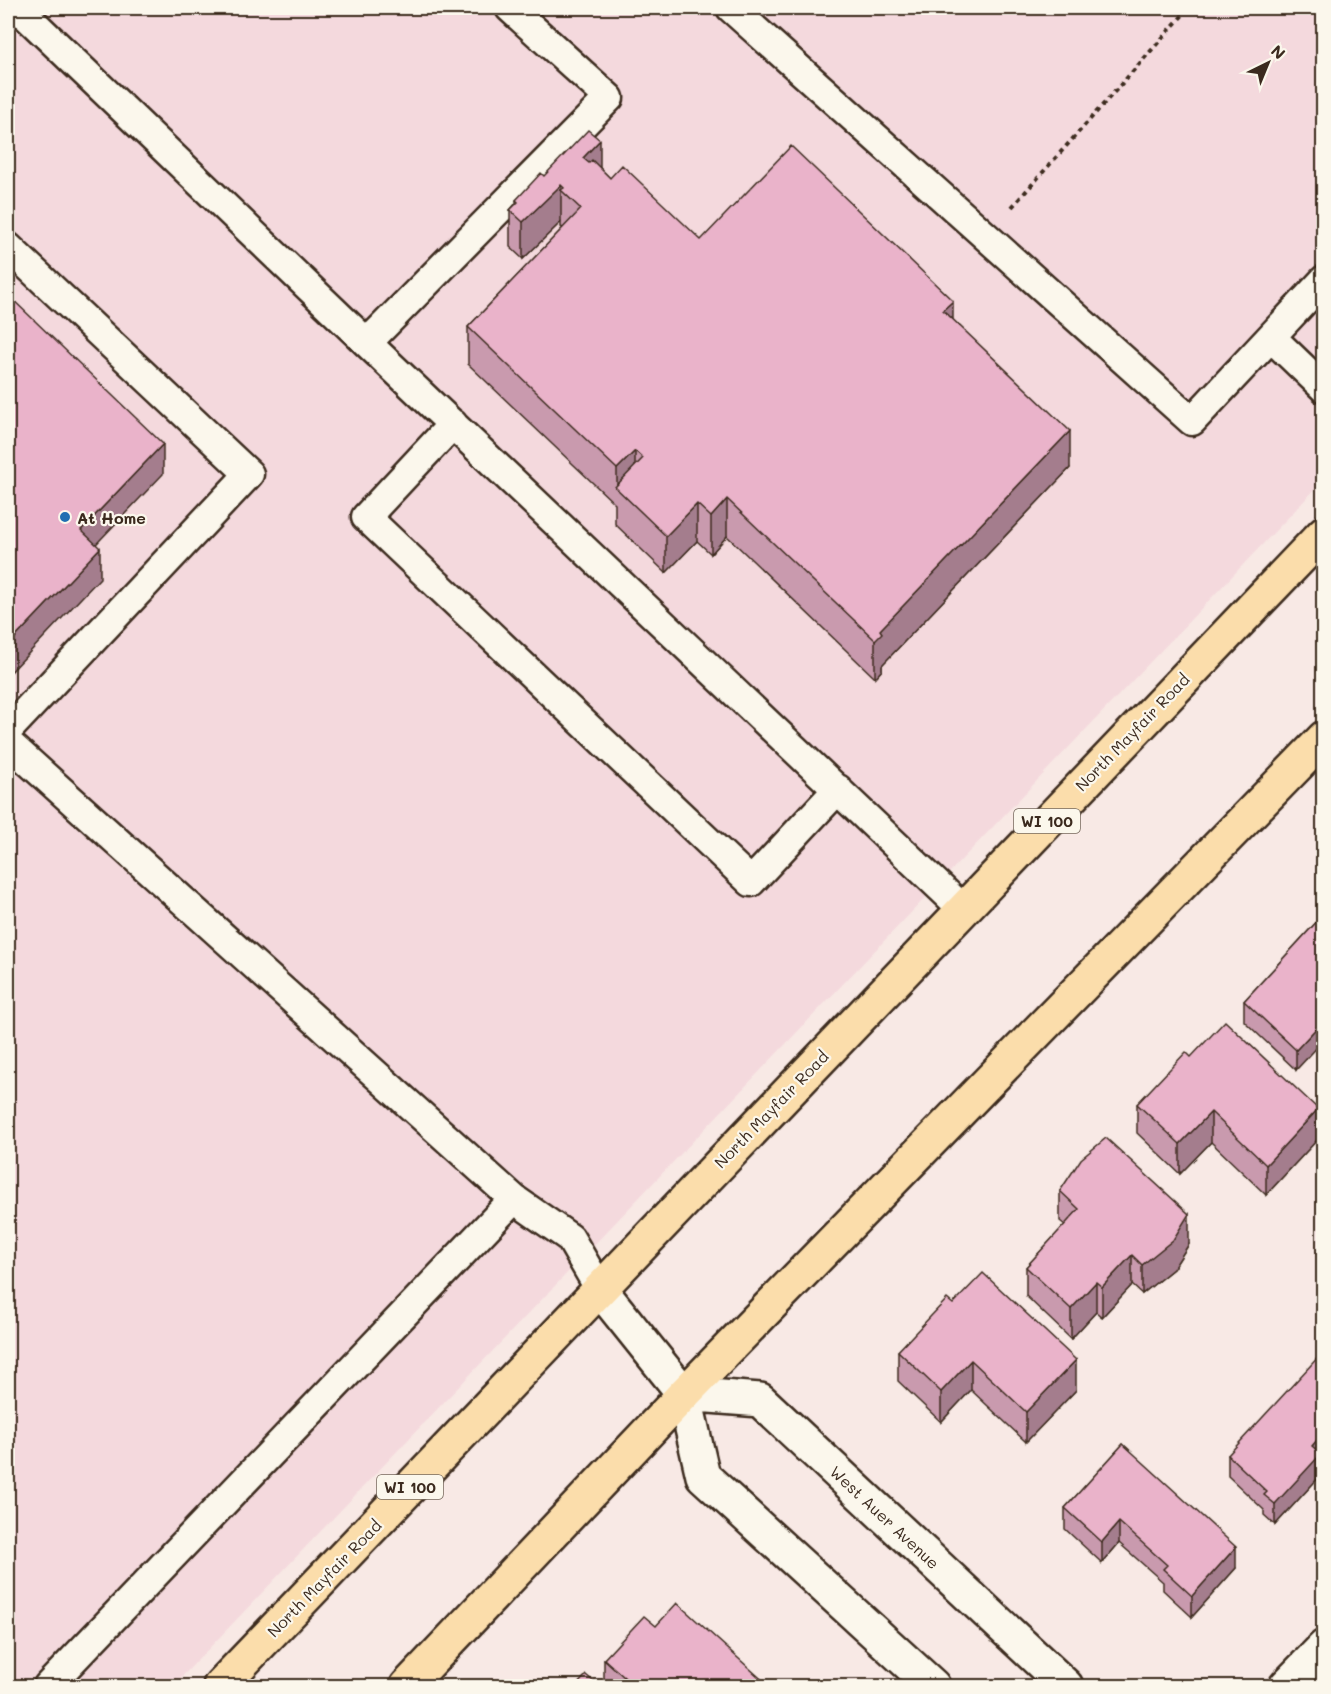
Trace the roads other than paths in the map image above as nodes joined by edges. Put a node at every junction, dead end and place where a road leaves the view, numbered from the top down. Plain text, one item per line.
1 (18, 8) edge
2 (510, 8) edge
3 (731, 8) edge
4 (8, 247) edge
5 (1323, 280) edge
6 (1270, 337) junction
7 (367, 343) junction
8 (1323, 388) edge
9 (453, 424) junction
10 (1323, 533) edge
11 (8, 730) edge
12 (1323, 738) edge
13 (8, 742) edge
14 (838, 789) junction
15 (963, 909) junction
16 (514, 1198) junction
17 (599, 1288) junction
18 (684, 1394) junction
19 (1323, 1647) edge
20 (48, 1686) edge
21 (220, 1686) edge
22 (407, 1686) edge
23 (933, 1686) edge
24 (1066, 1686) edge
25 (1286, 1686) edge

1 - 7 lane
2 - 7 lane
3 - 6 lane
4 - 11 lane
5 - 6 lane
6 - 8 lane
7 - 9 lane
9 - 14 lane
9 - 14 lane
10 - 15 main road, North Mayfair Road / WI 100
12 - 18 main road
13 - 16 lane
14 - 15 lane
15 - 17 main road, North Mayfair Road / WI 100
16 - 17 lane
16 - 20 lane
17 - 18 street
17 - 21 main road, North Mayfair Road / WI 100
18 - 22 main road
18 - 23 street
18 - 24 street, West Auer Avenue
19 - 25 street

